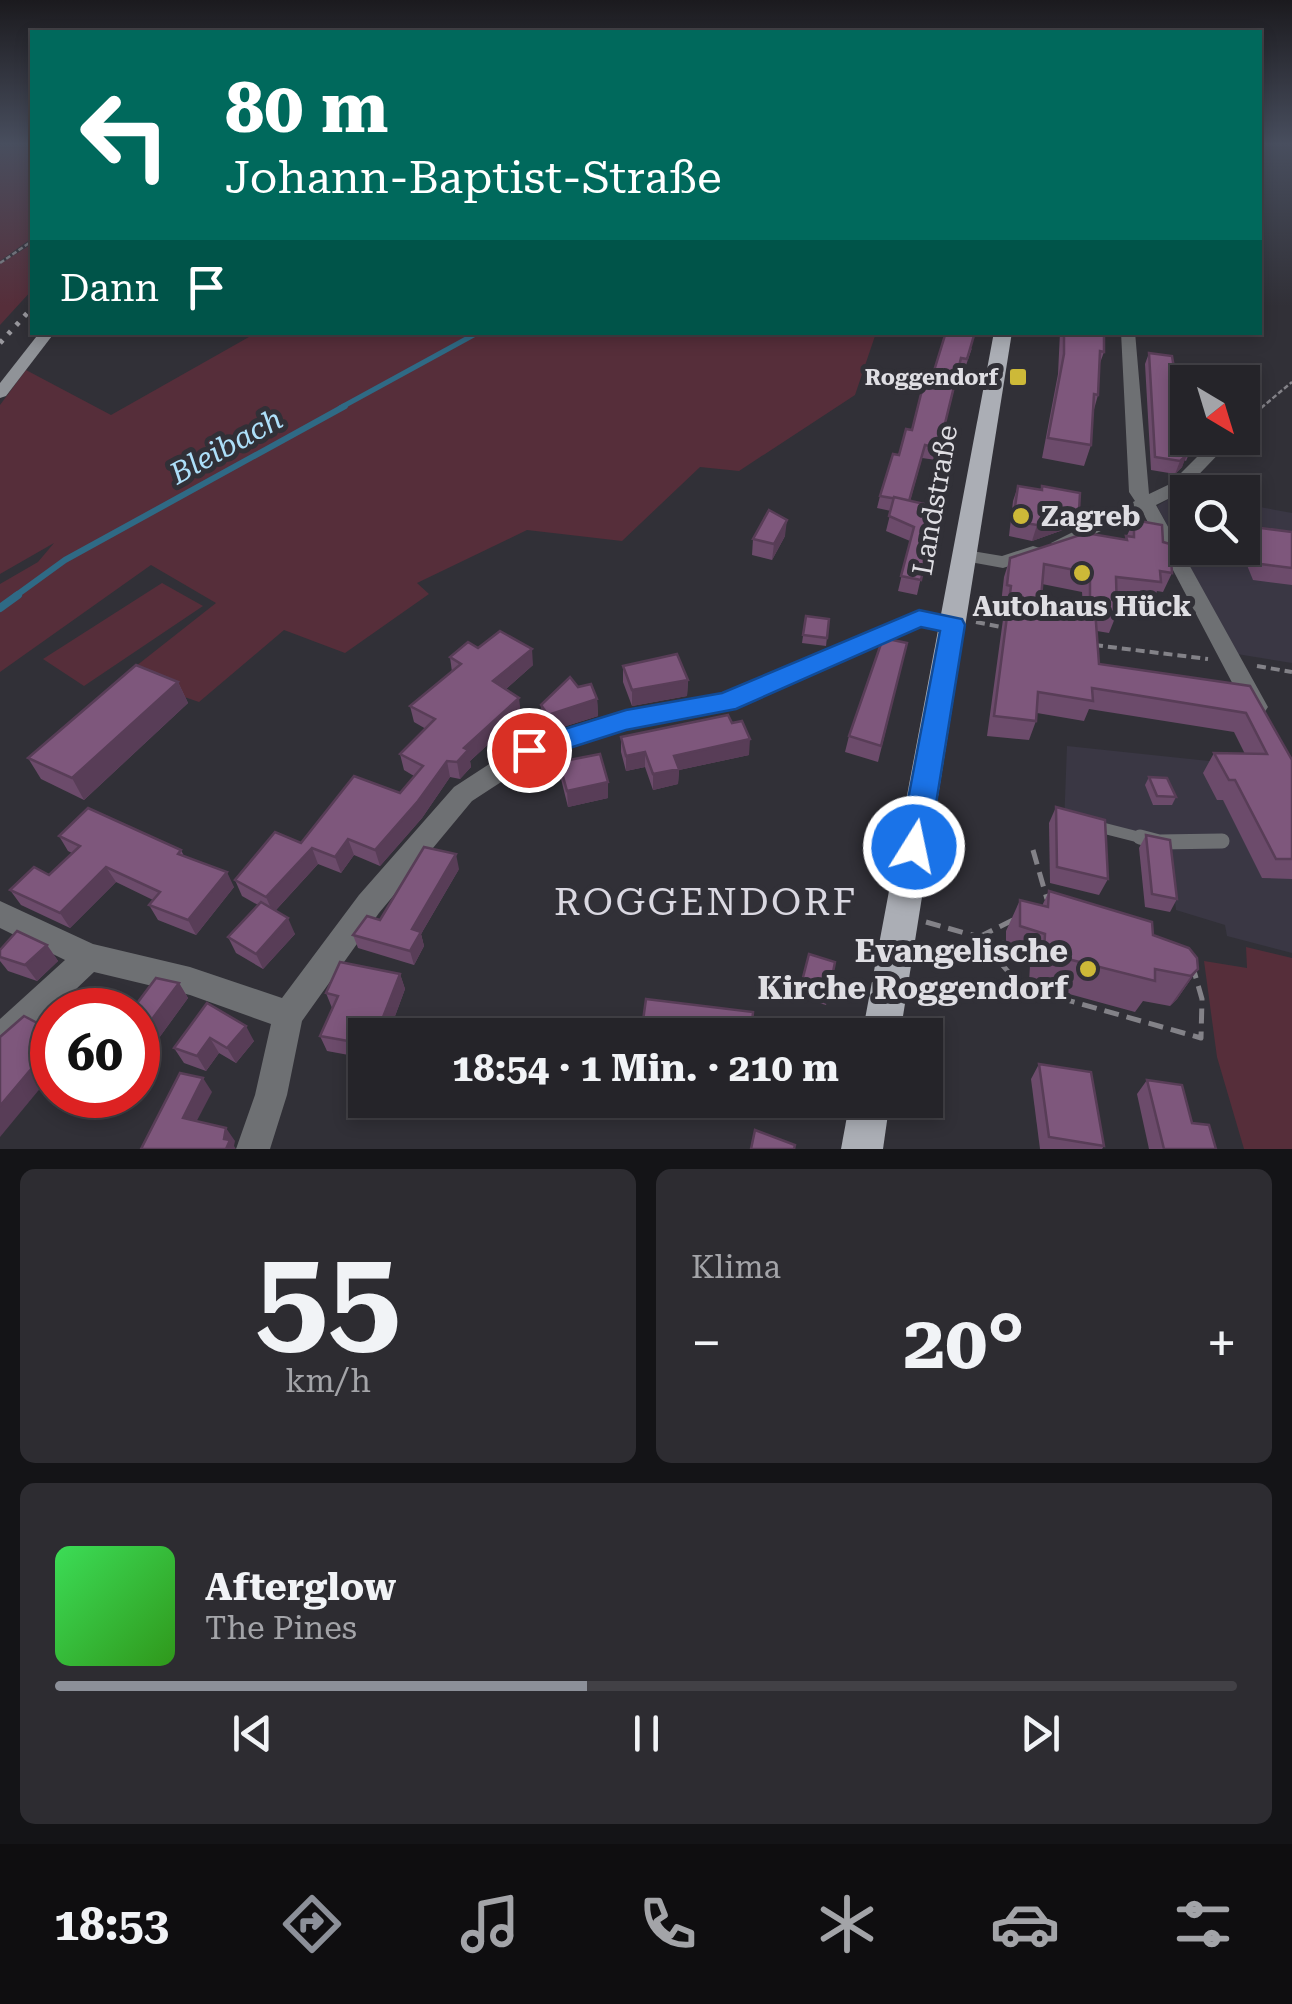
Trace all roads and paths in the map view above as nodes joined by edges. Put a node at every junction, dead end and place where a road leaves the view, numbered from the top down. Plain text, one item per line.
1 (30, 242) edge
2 (0, 262) edge
3 (46, 335) edge
4 (1003, 335) edge
5 (1128, 335) edge
6 (1292, 382) edge
7 (0, 393) edge
8 (1260, 409) edge
9 (1209, 455) edge
10 (1189, 475) edge
11 (1170, 491) edge
12 (1146, 504) junction
13 (966, 556) junction
14 (963, 623) junction
15 (1012, 629) edge
16 (1088, 644) edge
17 (1233, 662) junction
18 (1292, 672) edge
19 (1268, 728) edge
20 (1083, 823) edge
21 (1222, 841) dead end
22 (1033, 850) dead end
23 (1049, 909) edge
24 (0, 914) edge
25 (902, 915) junction
26 (1022, 915) edge
27 (979, 936) junction
28 (1006, 944) dead end
29 (89, 957) junction
30 (1191, 959) edge
31 (288, 1014) junction
32 (884, 1018) edge
33 (0, 1040) edge
34 (867, 1118) edge
35 (253, 1149) edge
36 (862, 1149) edge

1 - 2 path
3 - 7 main road
4 - 13 main road, Landstraße
5 - 12 street
6 - 8 path
9 - 10 street
11 - 12 street
12 - 13 street
12 - 17 street
13 - 14 main road, Landstraße
14 - 15 path
14 - 25 main road, Landstraße
14 - 31 street
16 - 17 path
17 - 18 path
17 - 19 street
20 - 21 lane
22 - 23 path
24 - 29 street
25 - 27 path
25 - 32 main road, Landstraße
26 - 27 path
27 - 28 path
27 - 30 path
29 - 31 street
29 - 33 street
31 - 35 street
34 - 36 main road

